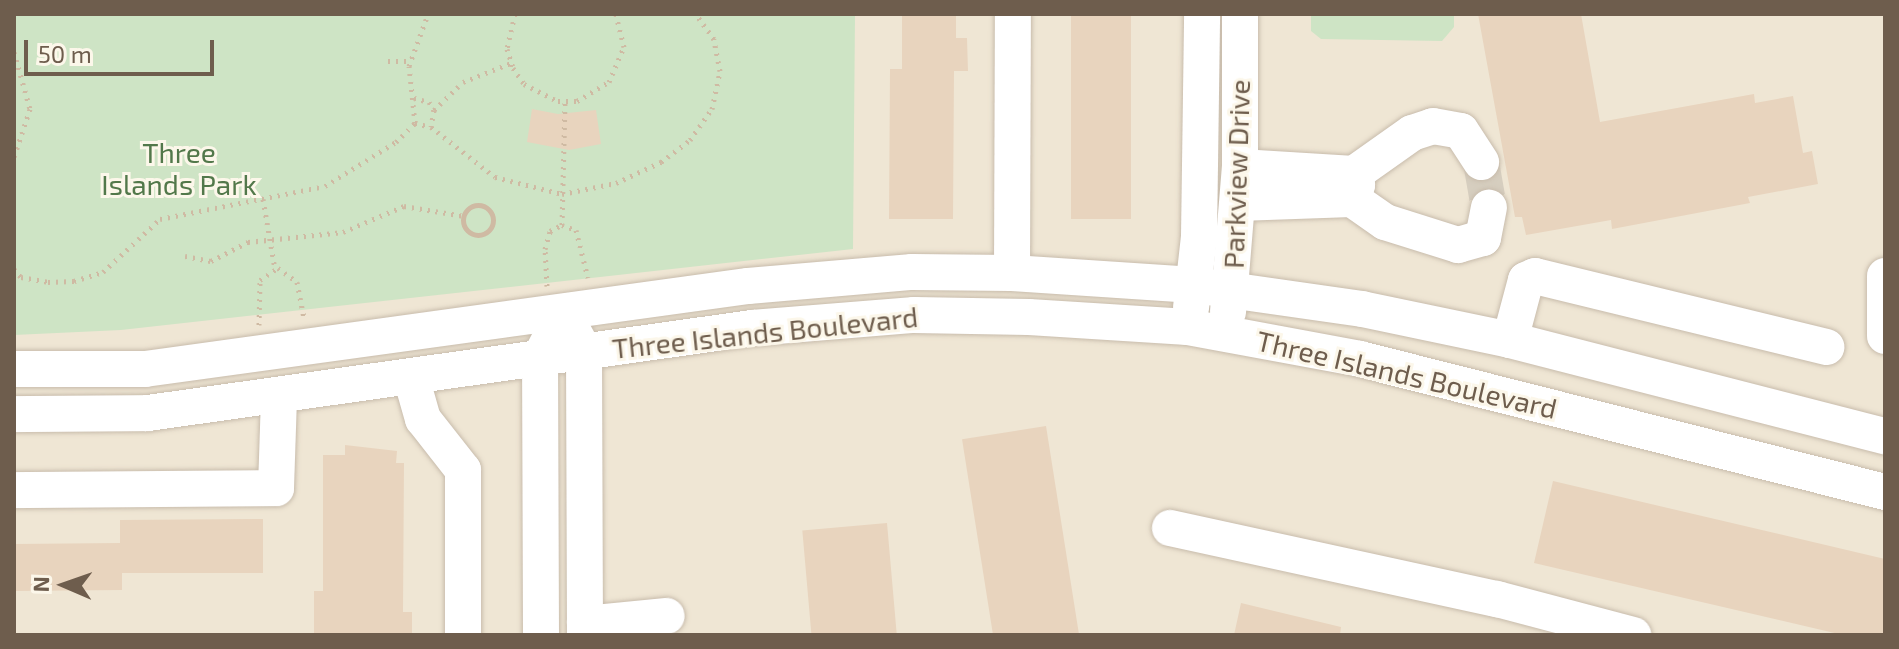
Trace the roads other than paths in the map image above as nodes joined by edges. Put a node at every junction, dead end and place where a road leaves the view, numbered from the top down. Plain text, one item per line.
1 (1013, 14) edge
2 (1202, 14) edge
3 (1240, 14) edge
4 (1481, 162) tunnel mouth
5 (1240, 167) junction
6 (1353, 187) junction
7 (1238, 203) junction
8 (1489, 208) tunnel mouth
9 (1012, 273) junction
10 (1885, 276) edge
11 (1194, 285) junction
12 (1231, 290) junction
13 (567, 312) junction
14 (1188, 327) junction
15 (1225, 334) junction
16 (1885, 336) edge
17 (1510, 340) junction
18 (1826, 347) dead end
19 (584, 351) junction
20 (540, 358) junction
21 (14, 369) edge
22 (411, 377) junction
23 (279, 396) junction
24 (14, 414) edge
25 (1885, 436) edge
26 (14, 490) edge
27 (1885, 492) edge
28 (1170, 528) dead end
29 (667, 616) dead end
30 (585, 629) edge
31 (463, 635) edge
32 (541, 635) edge
33 (1633, 635) edge

1 - 9 street
2 - 11 street, Parkview Drive
3 - 5 street, Parkview Drive
4 - 6 street
5 - 6 street
5 - 7 street, Parkview Drive
6 - 7 street
6 - 8 street
7 - 12 street, Parkview Drive
9 - 11 street, Three Islands Boulevard
9 - 13 street, Three Islands Boulevard
10 - 16 street
11 - 12 street, Three Islands Boulevard
11 - 14 street, Parkview Drive
12 - 15 street, Parkview Drive
12 - 17 street, Three Islands Boulevard
13 - 19 street
13 - 20 street
13 - 21 street, Three Islands Boulevard
14 - 15 street, Three Islands Boulevard
14 - 19 street, Three Islands Boulevard
15 - 27 street, Three Islands Boulevard
17 - 18 street
17 - 25 street, Three Islands Boulevard
19 - 20 street, Three Islands Boulevard
19 - 30 street
20 - 22 street, Three Islands Boulevard
20 - 32 street
22 - 23 street, Three Islands Boulevard
22 - 31 street
23 - 24 street, Three Islands Boulevard
23 - 26 street
28 - 33 street
29 - 30 street

